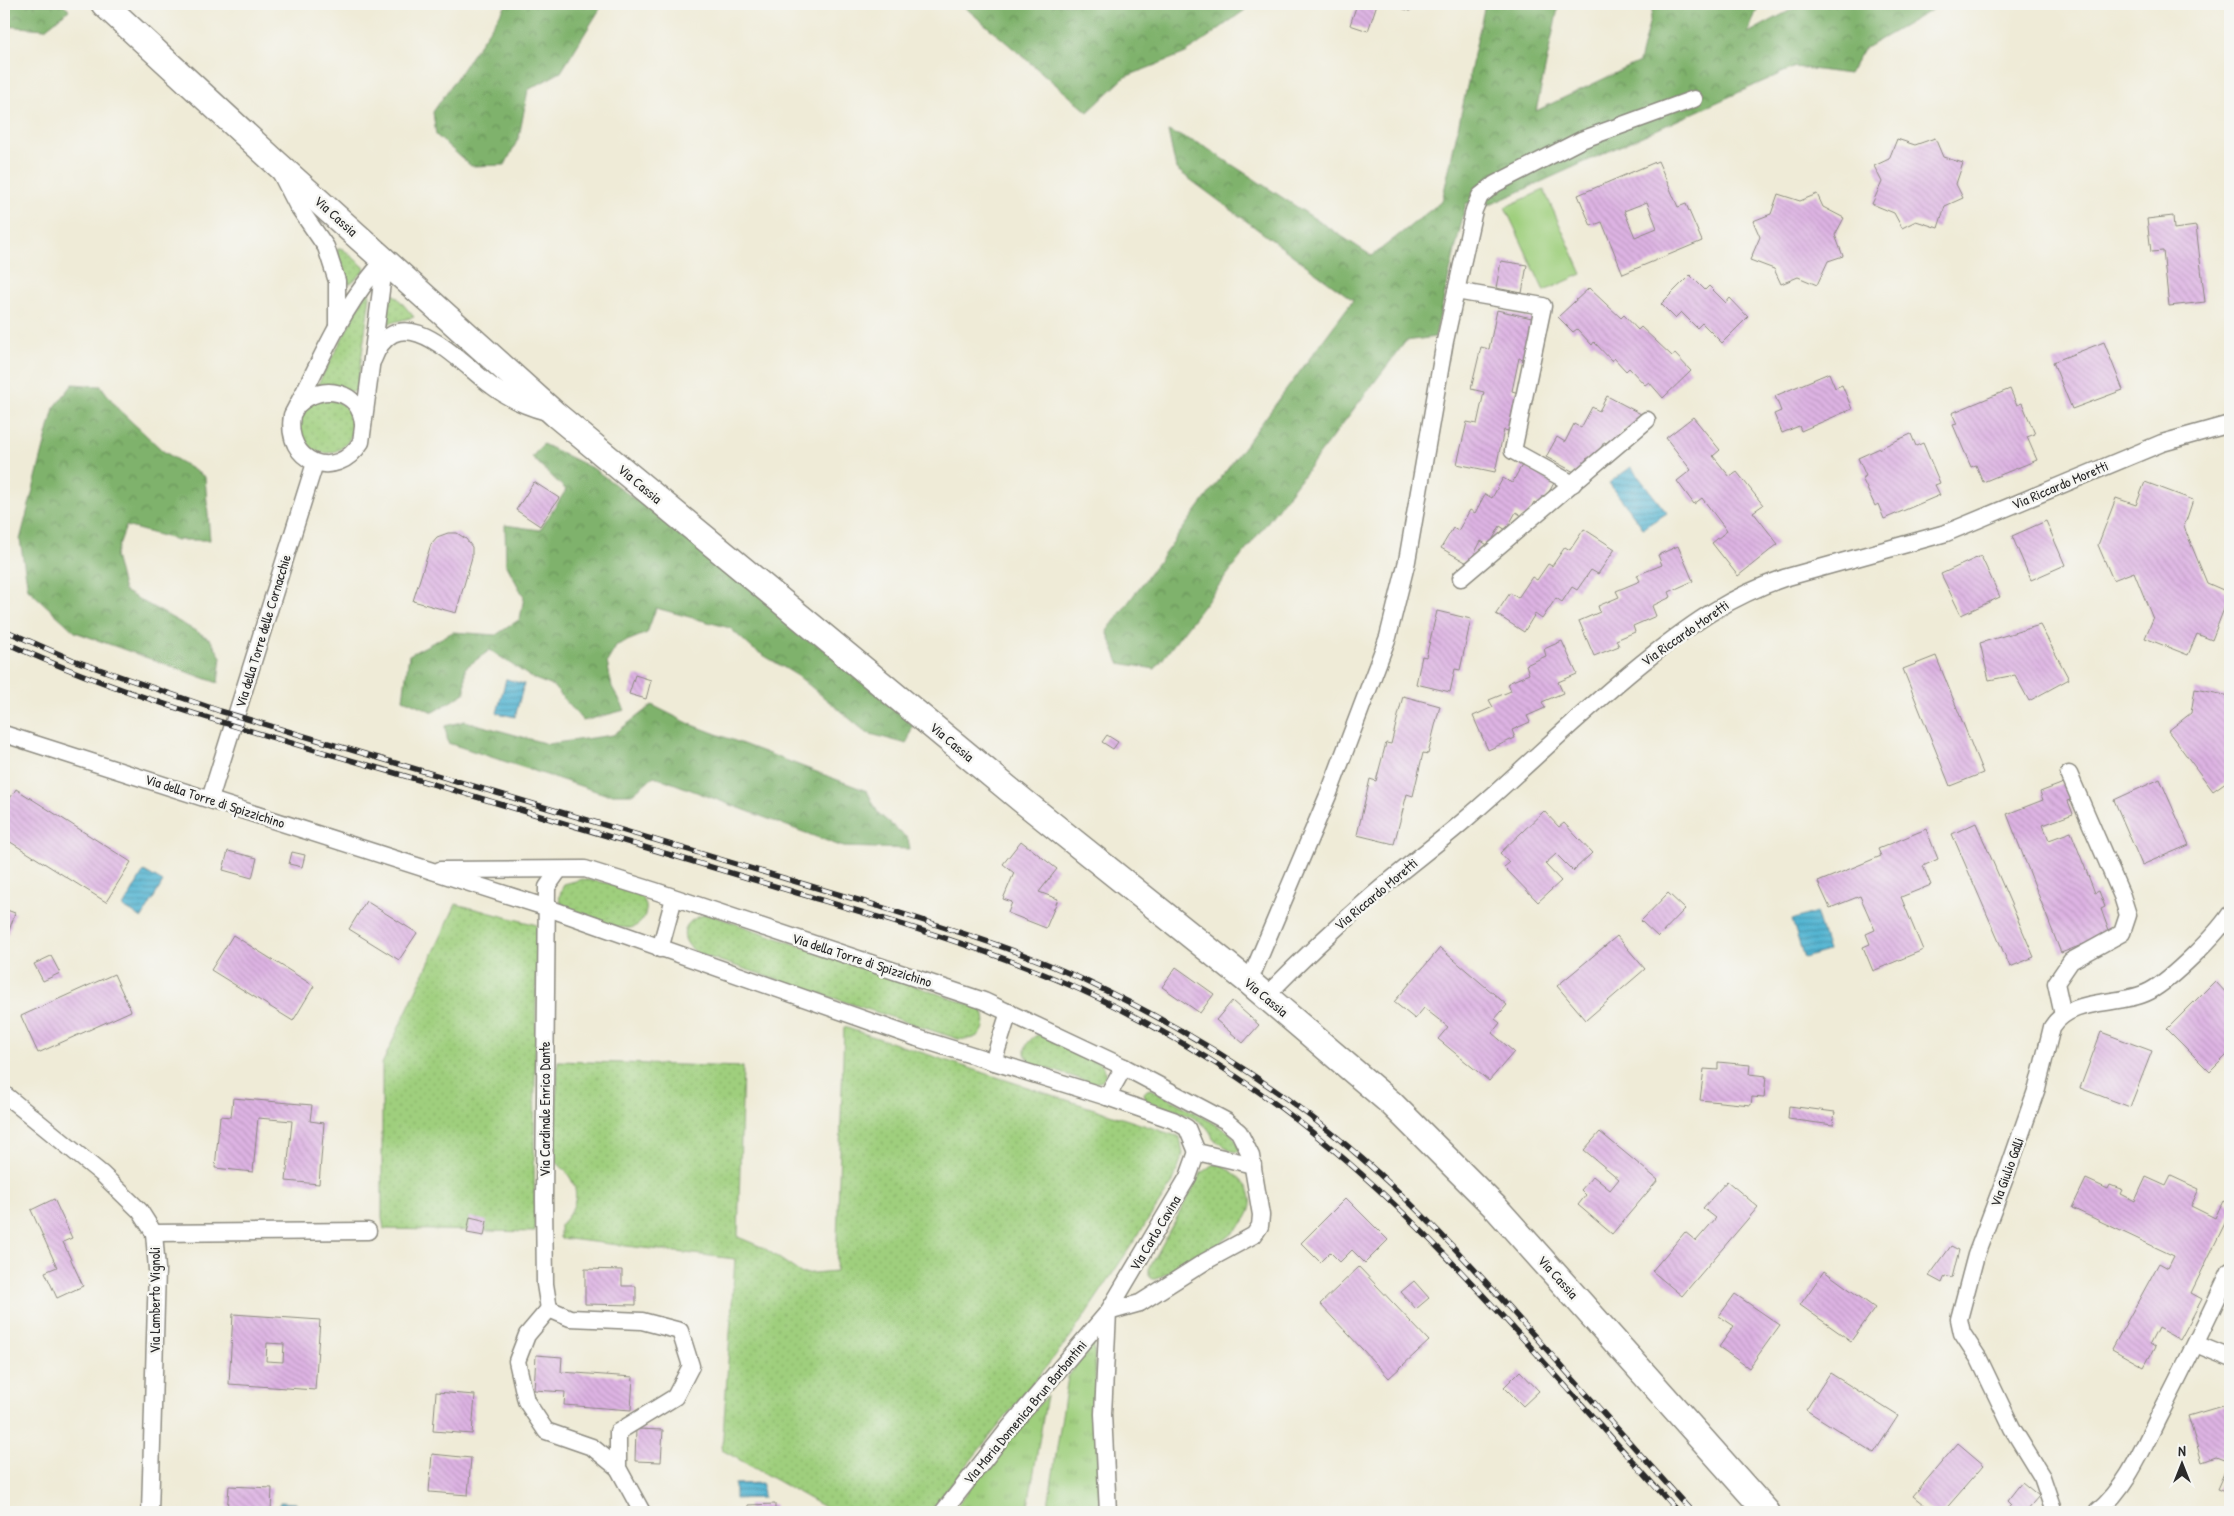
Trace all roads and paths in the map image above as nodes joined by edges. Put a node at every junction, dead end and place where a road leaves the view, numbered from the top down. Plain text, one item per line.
1 (104, 4) edge
2 (1694, 99) dead end
3 (274, 161) junction
4 (385, 260) junction
5 (1456, 291) junction
6 (337, 326) junction
7 (370, 370) junction
8 (298, 405) junction
9 (555, 414) junction
10 (1647, 420) dead end
11 (2230, 424) edge
12 (364, 431) junction
13 (315, 463) junction
14 (1573, 484) junction
15 (1461, 578) dead end
16 (4, 734) edge
17 (2069, 774) dead end
18 (210, 799) junction
19 (425, 870) junction
20 (559, 870) junction
21 (674, 898) junction
22 (548, 908) junction
23 (2230, 914) edge
24 (660, 949) junction
25 (1257, 990) junction
26 (1010, 1012) junction
27 (2062, 1015) junction
28 (993, 1062) junction
29 (1124, 1068) junction
30 (4, 1094) edge
31 (1107, 1097) junction
32 (1197, 1152) junction
33 (1253, 1165) junction
34 (368, 1232) dead end
35 (154, 1233) junction
36 (2230, 1271) edge
37 (549, 1309) junction
38 (1108, 1312) junction
39 (2196, 1344) junction
40 (2230, 1358) edge
41 (618, 1468) junction
42 (150, 1512) edge
43 (642, 1512) edge
44 (943, 1512) edge
45 (1108, 1512) edge
46 (1767, 1512) edge
47 (2054, 1512) edge
48 (2097, 1512) edge

1 - 3 main road, Via Cassia
2 - 5 street
3 - 4 main road, Via Cassia
3 - 6 street
4 - 6 street
4 - 7 street
4 - 9 main road, Via Cassia
5 - 14 street
5 - 25 street
6 - 8 street
7 - 9 street
7 - 12 street
8 - 12 street
8 - 13 street
9 - 25 main road, Via Cassia
10 - 14 street
11 - 25 street, Via Riccardo Moretti
12 - 13 street
13 - 18 street, Via della Torre delle Cornacchie
14 - 15 street
16 - 18 street, Via della Torre di Spizzichino
17 - 27 street
18 - 19 street, Via della Torre di Spizzichino
19 - 20 street, Via della Torre di Spizzichino
19 - 22 street, Via della Torre di Spizzichino
20 - 21 street, Via della Torre di Spizzichino
20 - 22 street, Via Cardinale Enrico Dante
21 - 24 street
21 - 26 street, Via della Torre di Spizzichino
22 - 24 street, Via della Torre di Spizzichino
22 - 37 street, Via Cardinale Enrico Dante
23 - 27 street
24 - 28 street, Via della Torre di Spizzichino
25 - 46 main road, Via Cassia
26 - 28 street
26 - 29 street, Via della Torre di Spizzichino
27 - 47 street, Via Giulio Galli
28 - 31 street, Via della Torre di Spizzichino
29 - 31 street
29 - 33 street, Via della Torre di Spizzichino
30 - 35 street, Via Lamberto Vignoli
31 - 32 street, Via della Torre di Spizzichino
32 - 33 street
32 - 38 street, Via Carlo Cavina
33 - 38 street, Via della Torre di Spizzichino
34 - 35 street
35 - 42 street, Via Lamberto Vignoli
36 - 39 street
37 - 41 street
37 - 41 street
38 - 44 street, Via Maria Domenica Brun Barbantini
38 - 45 street
39 - 40 street
39 - 48 street
41 - 43 street

